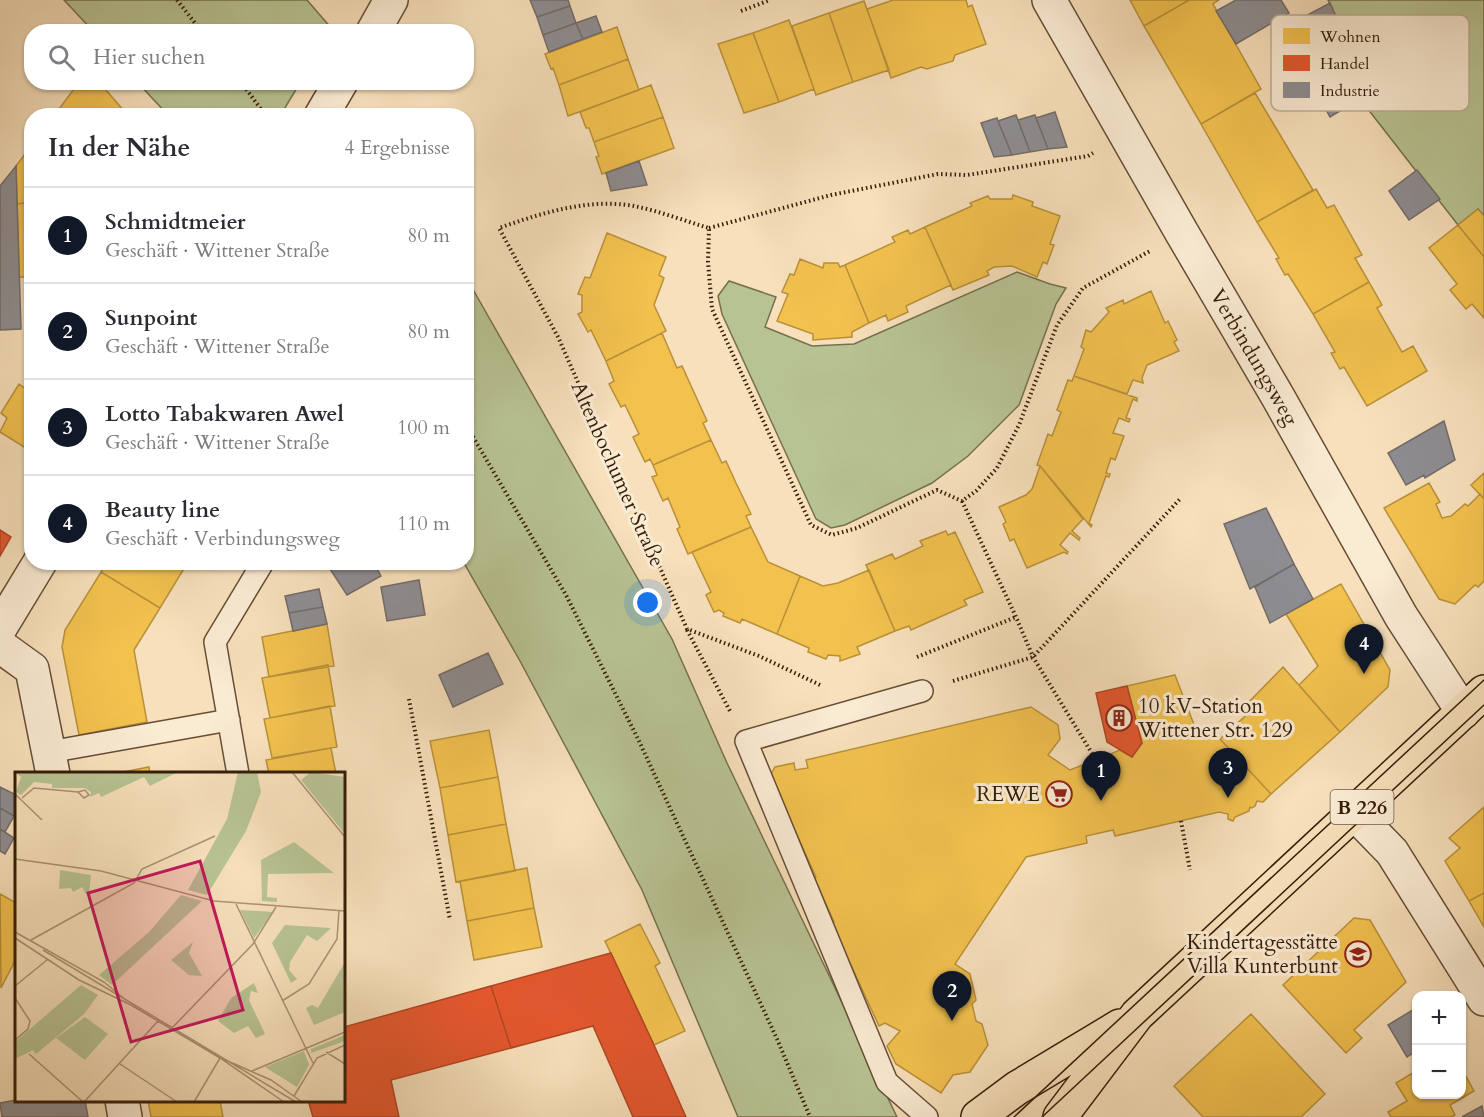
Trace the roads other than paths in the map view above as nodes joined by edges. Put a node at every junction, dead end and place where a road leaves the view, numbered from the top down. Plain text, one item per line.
1 (391, 0) edge
2 (1049, 0) edge
3 (378, 24) edge
4 (35, 570) edge
5 (258, 570) edge
6 (0, 628) edge
7 (0, 646) edge
8 (922, 691) road end
9 (1474, 702) edge
10 (229, 720) junction
11 (51, 763) edge
12 (238, 772) edge
13 (1355, 814) junction
14 (1484, 999) edge
15 (1137, 1015) junction
16 (122, 1102) edge
17 (125, 1117) edge
18 (927, 1117) edge
19 (978, 1117) edge
20 (1060, 1117) edge

1 - 3 street
2 - 9 street, Verbindungsweg
4 - 6 street
5 - 10 lane
7 - 11 street
8 - 18 lane
9 - 13 main road, B 226
10 - 11 lane
10 - 12 lane
13 - 14 street
13 - 15 main road, B 226
15 - 19 main road, B 226
15 - 20 main road, B 226
16 - 17 street

